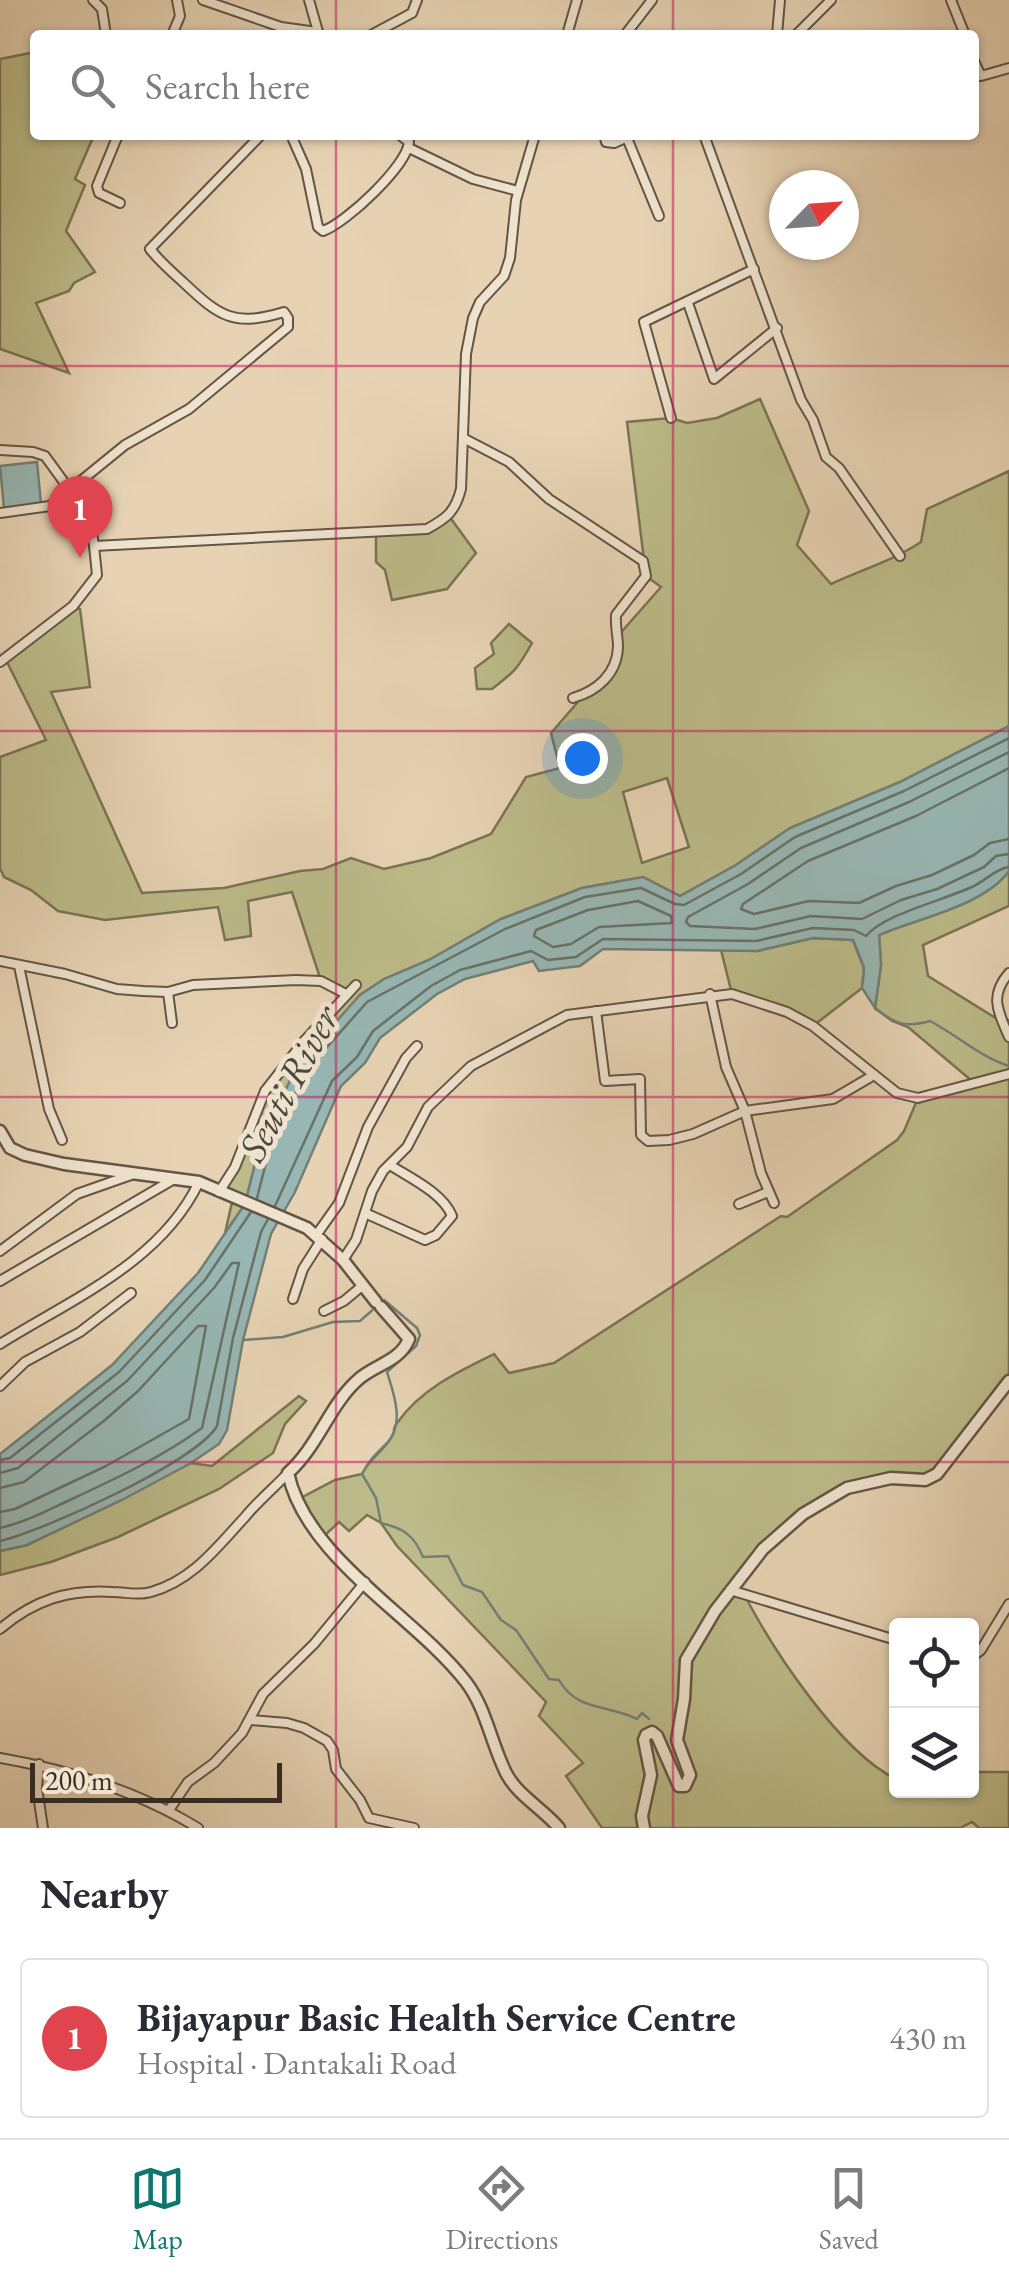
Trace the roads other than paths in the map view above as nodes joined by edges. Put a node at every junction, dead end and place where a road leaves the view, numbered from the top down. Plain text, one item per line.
1 (94, 0) edge
2 (178, 0) edge
3 (203, 0) edge
4 (310, 0) edge
5 (417, 0) edge
6 (577, 0) edge
7 (652, 0) edge
8 (780, 0) edge
9 (831, 0) edge
10 (951, 0) edge
11 (105, 30) edge
12 (174, 30) edge
13 (300, 30) edge
14 (317, 30) edge
15 (380, 30) edge
16 (568, 30) edge
17 (629, 30) edge
18 (778, 30) edge
19 (801, 30) edge
20 (962, 30) edge
21 (1009, 68) edge
22 (979, 72) edge
23 (116, 140) edge
24 (257, 140) edge
25 (294, 140) edge
26 (406, 140) edge
27 (533, 140) edge
28 (631, 140) edge
29 (706, 140) edge
30 (409, 148) junction
31 (518, 191) junction
32 (120, 203) dead end
33 (659, 216) dead end
34 (754, 269) junction
35 (688, 304) junction
36 (778, 328) junction
37 (671, 418) dead end
38 (464, 438) junction
39 (0, 450) edge
40 (71, 491) junction
41 (0, 513) edge
42 (94, 546) junction
43 (900, 556) dead end
44 (0, 662) edge
45 (573, 698) dead end
46 (0, 962) edge
47 (19, 966) junction
48 (1009, 973) edge
49 (356, 985) dead end
50 (168, 992) junction
51 (346, 994) junction
52 (710, 994) junction
53 (596, 1010) junction
54 (172, 1023) dead end
55 (1009, 1036) edge
56 (417, 1046) dead end
57 (1009, 1074) edge
58 (874, 1075) junction
59 (744, 1111) junction
60 (0, 1131) edge
61 (62, 1140) dead end
62 (5, 1149) edge
63 (390, 1165) junction
64 (135, 1174) junction
65 (178, 1176) junction
66 (198, 1182) junction
67 (219, 1192) junction
68 (768, 1192) junction
69 (774, 1203) dead end
70 (739, 1204) dead end
71 (365, 1213) junction
72 (315, 1234) junction
73 (0, 1251) edge
74 (343, 1260) junction
75 (0, 1281) edge
76 (362, 1286) junction
77 (131, 1293) dead end
78 (292, 1299) dead end
79 (324, 1310) dead end
80 (0, 1344) edge
81 (1009, 1381) edge
82 (0, 1386) edge
83 (288, 1473) junction
84 (365, 1582) junction
85 (730, 1590) junction
86 (1009, 1604) edge
87 (0, 1629) edge
88 (889, 1638) edge
89 (979, 1652) edge
90 (251, 1720) junction
91 (0, 1758) edge
92 (39, 1764) junction
93 (169, 1810) junction
94 (43, 1828) edge
95 (198, 1828) edge
96 (414, 1828) edge
97 (559, 1828) edge
98 (644, 1828) edge

1 - 11 street
2 - 12 street
3 - 13 street
4 - 14 street
5 - 15 street
6 - 16 street
7 - 17 street
8 - 18 street
9 - 19 street
10 - 20 street
21 - 22 street
23 - 32 street
24 - 40 street
25 - 30 street
26 - 30 street
27 - 31 street
28 - 33 street
29 - 34 street
30 - 31 street
31 - 38 street
34 - 35 street
34 - 36 street
35 - 36 street
35 - 37 street
36 - 43 street
38 - 42 street
38 - 45 street
39 - 40 street
40 - 41 street
40 - 42 street
42 - 44 street
46 - 47 street
47 - 50 street
47 - 61 street
48 - 55 street
49 - 51 street
50 - 51 street
50 - 54 street
51 - 67 street
52 - 53 street
52 - 58 street
52 - 59 street
53 - 59 street
53 - 63 street
56 - 72 street
57 - 58 street
58 - 59 street
59 - 68 street
60 - 62 street
62 - 64 street
63 - 71 street
63 - 71 street
64 - 65 street
64 - 73 street
65 - 66 street
65 - 75 street
66 - 67 street
66 - 80 street
67 - 72 street
68 - 69 street
68 - 70 street
71 - 74 street
72 - 74 street
72 - 78 street
74 - 76 street
76 - 79 street
76 - 83 street
77 - 82 street
81 - 85 street
83 - 84 street
83 - 87 street
84 - 90 street
84 - 97 street
85 - 88 street
85 - 98 street
86 - 89 street
90 - 93 street
90 - 96 street
91 - 92 street
92 - 93 street
92 - 94 street
93 - 95 street

